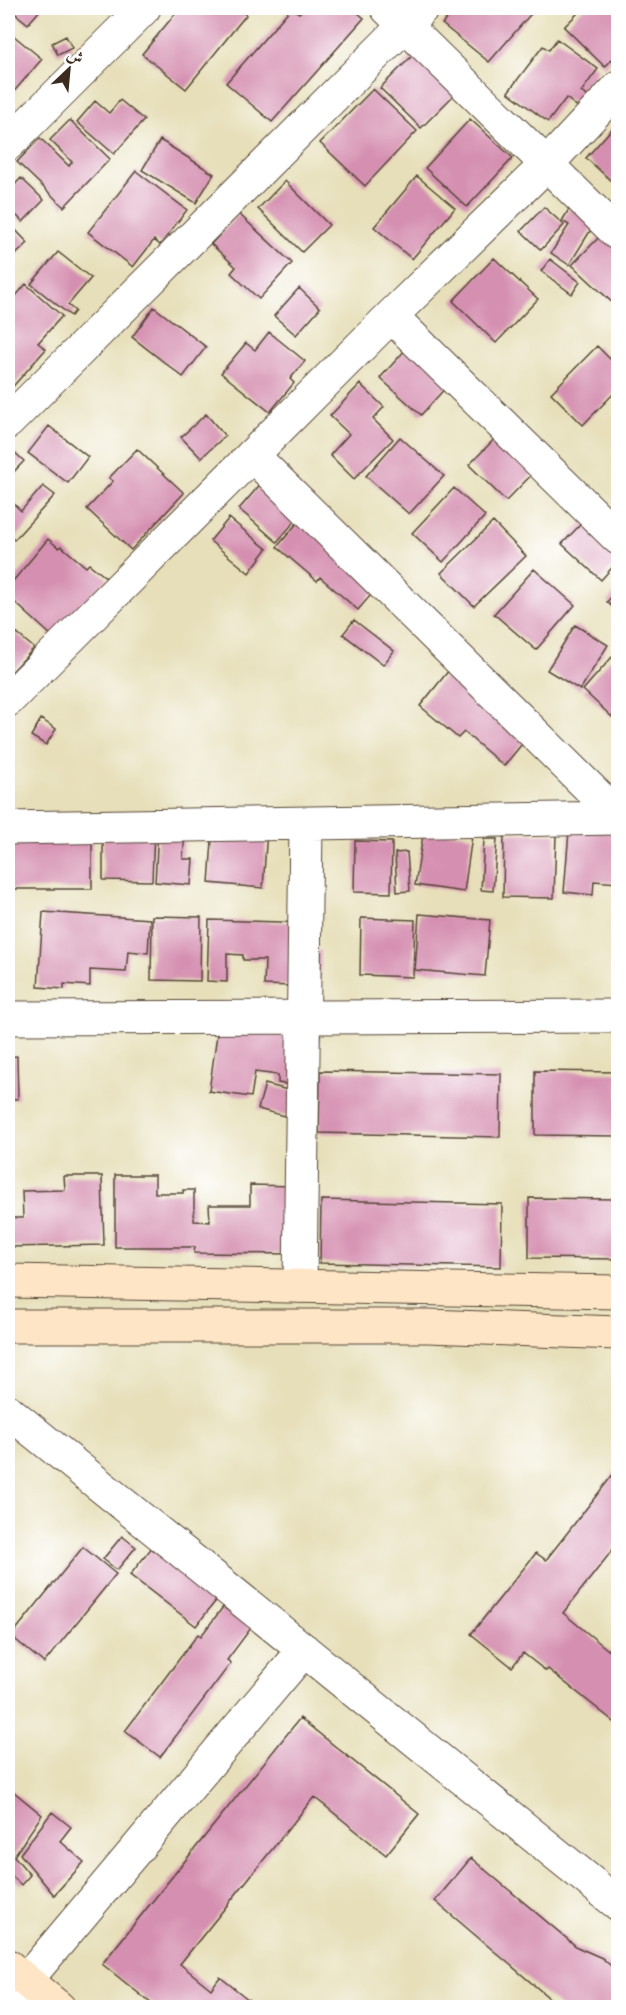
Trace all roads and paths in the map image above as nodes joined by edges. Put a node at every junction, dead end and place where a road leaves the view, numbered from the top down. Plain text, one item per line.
1 (144, 8) edge
2 (405, 13) edge
3 (618, 88) edge
4 (8, 144) edge
5 (546, 165) junction
6 (618, 234) edge
7 (391, 316) junction
8 (8, 422) edge
9 (252, 455) junction
10 (618, 538) edge
11 (8, 700) edge
12 (618, 817) edge
13 (306, 824) junction
14 (8, 828) edge
15 (618, 1016) edge
16 (8, 1018) edge
17 (303, 1018) junction
18 (8, 1281) edge
19 (300, 1286) junction
20 (618, 1292) edge
21 (8, 1326) edge
22 (618, 1333) edge
23 (8, 1411) edge
24 (304, 1650) junction
25 (618, 1904) edge
26 (13, 1983) edge
27 (58, 2007) edge

1 - 4 street
2 - 5 street
2 - 8 street
3 - 5 street
5 - 6 street
5 - 7 street
7 - 9 street
7 - 10 street
9 - 11 street
9 - 12 street
12 - 13 street
13 - 14 street
13 - 17 street
15 - 17 street
16 - 17 street
17 - 19 street
18 - 19 main road
19 - 20 main road
21 - 22 main road
23 - 24 street
24 - 25 street
24 - 26 street
26 - 27 main road

